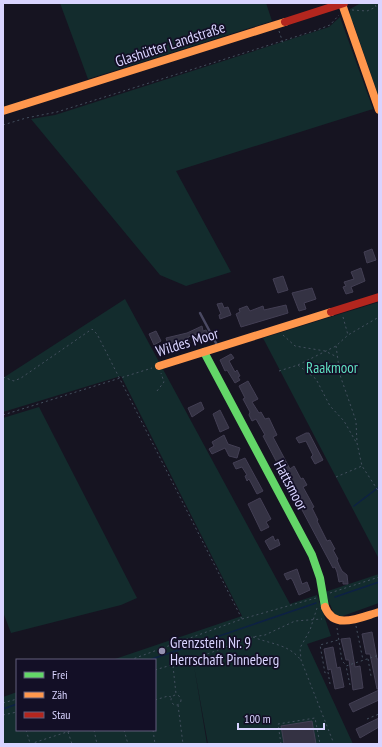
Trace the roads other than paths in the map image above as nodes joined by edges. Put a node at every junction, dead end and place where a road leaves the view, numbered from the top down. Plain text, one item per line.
1 (345, 6) edge
2 (379, 110) edge
3 (3, 111) edge
4 (379, 297) edge
5 (200, 313) dead end
6 (218, 348) junction
7 (204, 352) junction
8 (159, 366) road end
9 (379, 612) edge

1 - 2 street
1 - 3 street, Glashütter Landstraße
4 - 6 street, Wildes Moor
5 - 6 lane
6 - 7 street, Wildes Moor
7 - 8 street, Wildes Moor
7 - 9 street, Hattsmoor

